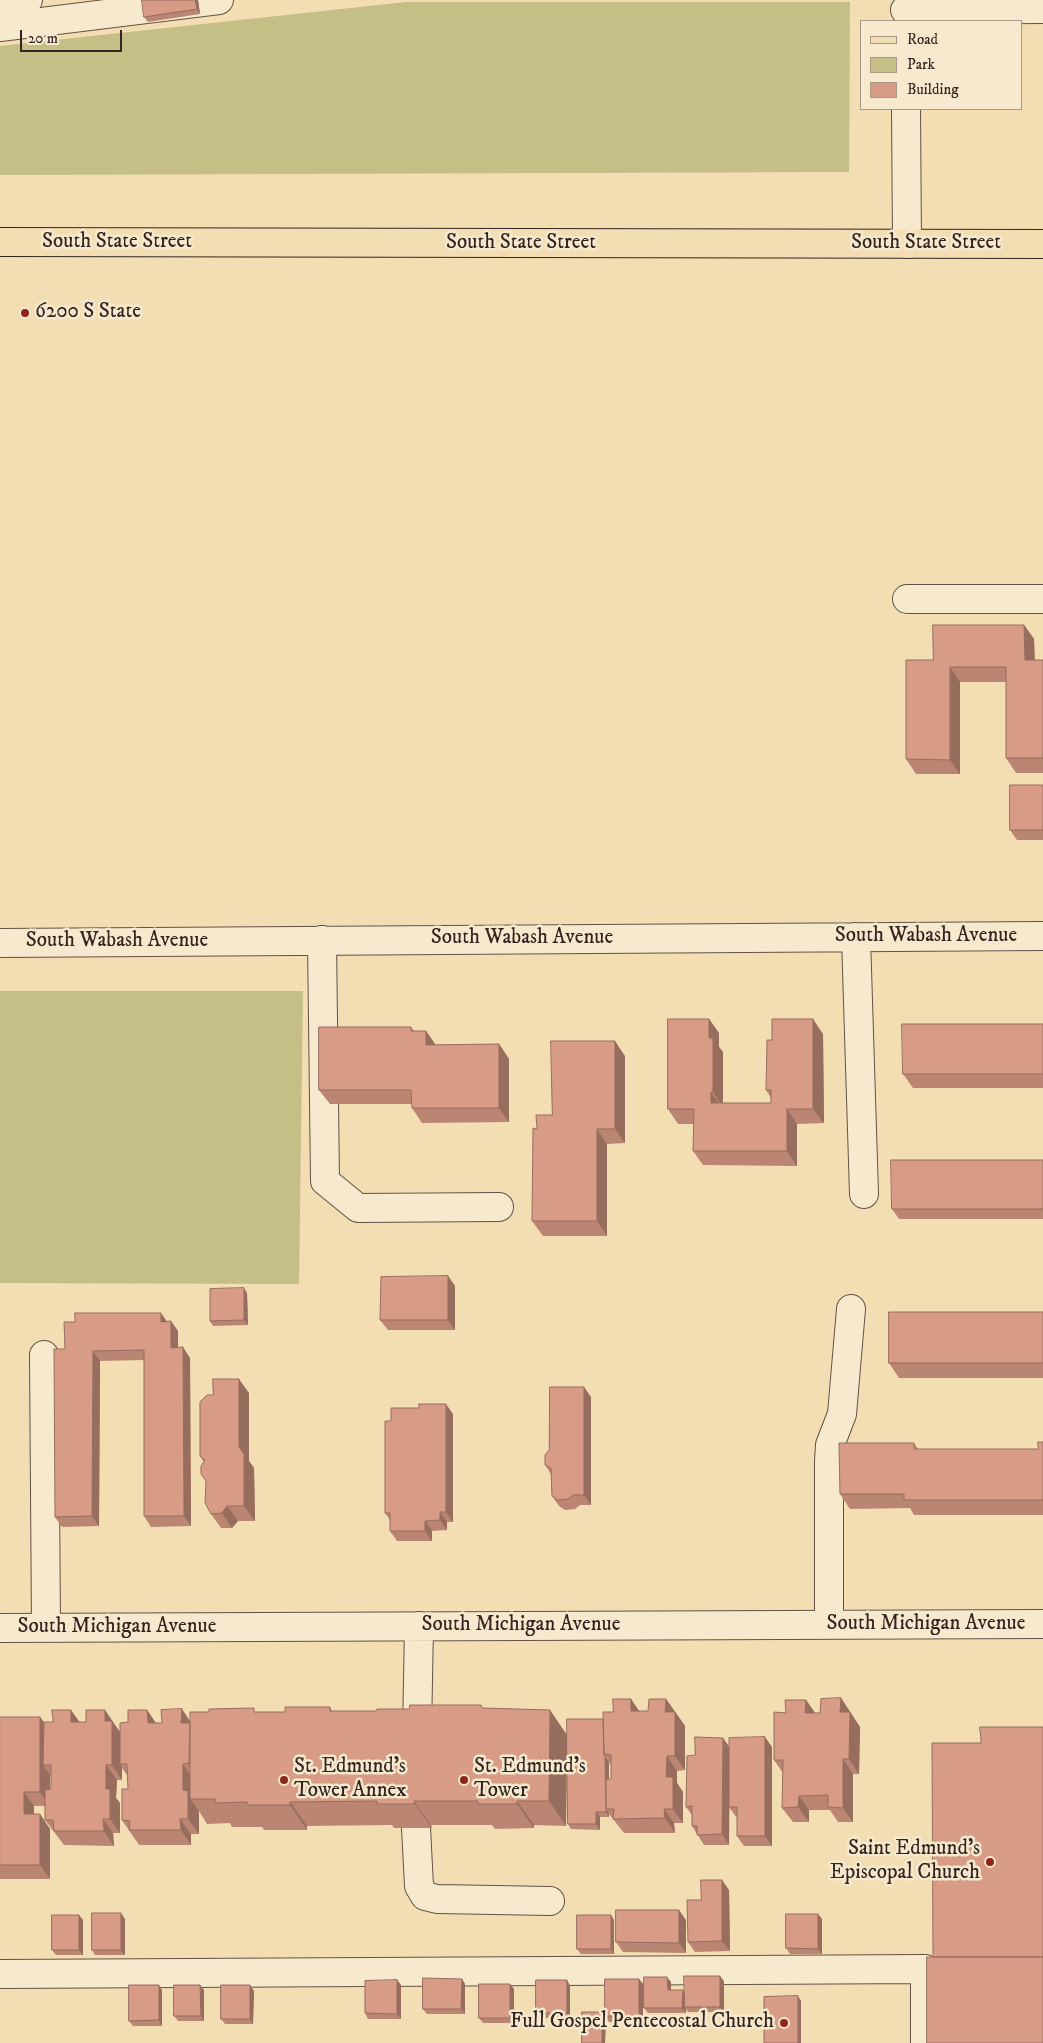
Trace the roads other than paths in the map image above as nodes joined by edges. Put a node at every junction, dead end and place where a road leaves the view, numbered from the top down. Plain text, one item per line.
1 (28, 0) edge
2 (219, 0) edge
3 (0, 4) edge
4 (1043, 9) edge
5 (905, 10) edge
6 (0, 26) edge
7 (906, 110) edge
8 (0, 242) edge
9 (907, 244) junction
10 (1043, 244) edge
11 (907, 599) dead end
12 (1043, 599) edge
13 (1043, 936) edge
14 (856, 937) junction
15 (322, 940) junction
16 (0, 943) edge
17 (864, 1194) dead end
18 (499, 1207) dead end
19 (851, 1309) dead end
20 (44, 1355) dead end
21 (1043, 1624) edge
22 (829, 1625) junction
23 (419, 1626) junction
24 (0, 1628) edge
25 (46, 1628) junction
26 (417, 1733) edge
27 (416, 1828) edge
28 (550, 1901) dead end
29 (0, 1974) edge
30 (925, 2043) edge

1 - 3 street
2 - 6 street
4 - 5 street
7 - 9 street
8 - 9 main road, South State Street
9 - 10 main road, South State Street
11 - 12 street
13 - 14 street, South Wabash Avenue
14 - 15 street, South Wabash Avenue
14 - 17 street
15 - 16 street, South Wabash Avenue
15 - 18 street
19 - 22 street
20 - 25 street
21 - 22 street, South Michigan Avenue
22 - 23 street, South Michigan Avenue
23 - 25 street, South Michigan Avenue
23 - 26 street
24 - 25 street, South Michigan Avenue
27 - 28 street
29 - 30 street

